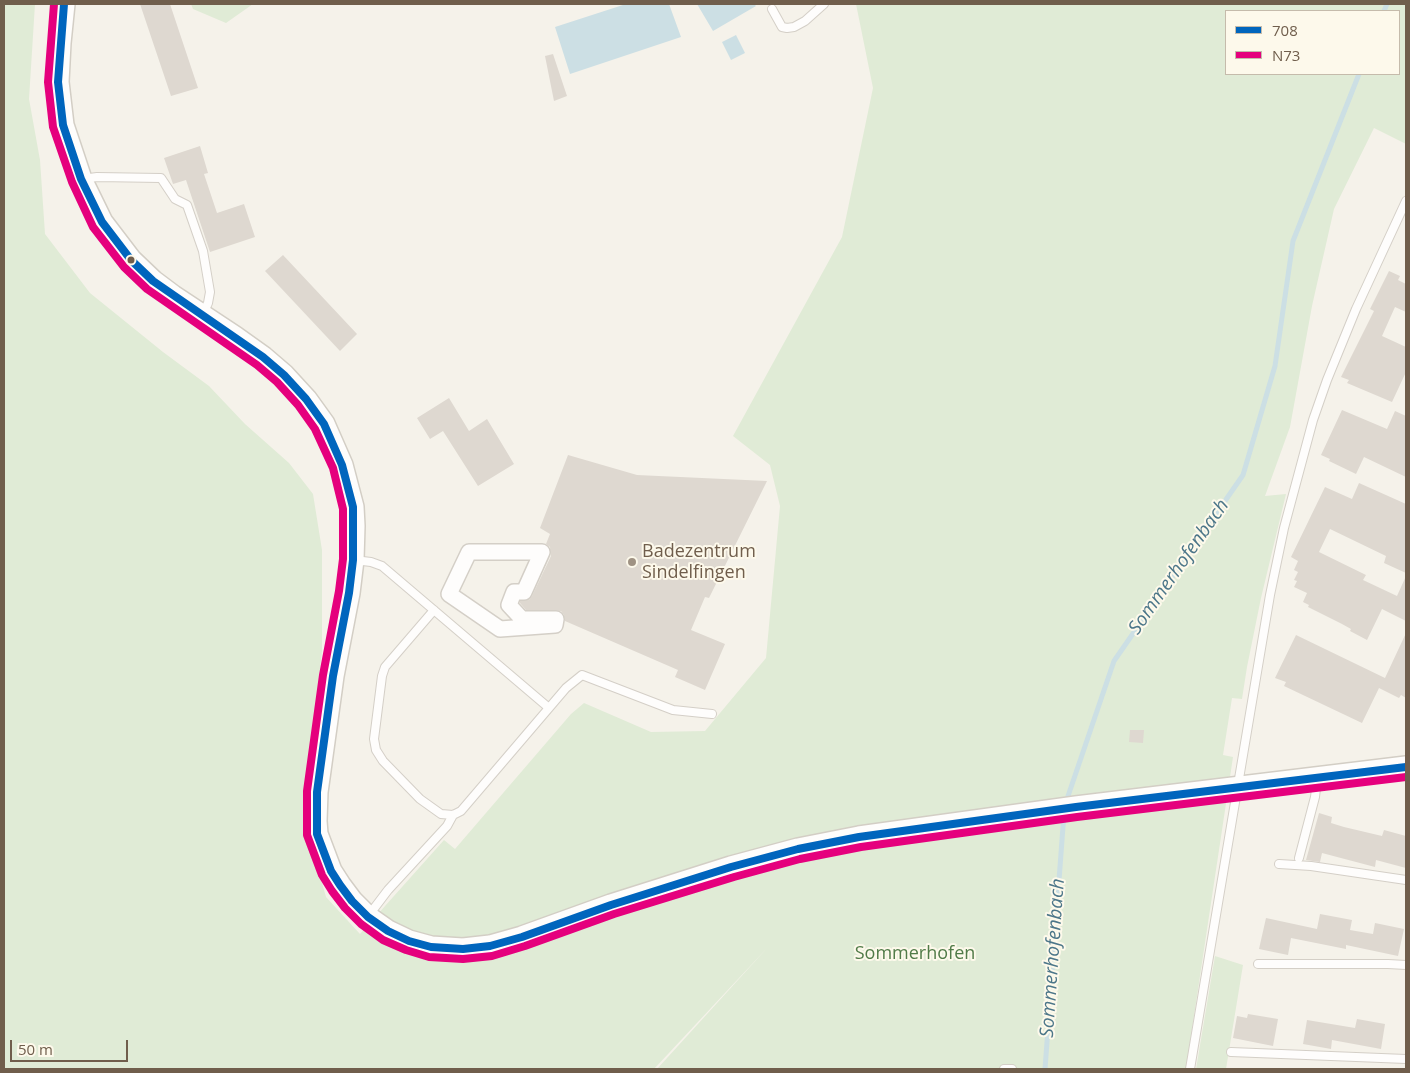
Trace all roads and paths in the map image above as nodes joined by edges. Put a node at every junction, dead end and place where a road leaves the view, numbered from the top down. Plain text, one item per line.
1 (64, 4) edge
2 (824, 4) edge
3 (772, 9) dead end
4 (81, 179) junction
5 (1406, 202) edge
6 (202, 316) junction
7 (542, 552) joint
8 (353, 560) junction
9 (434, 610) junction
10 (549, 708) junction
11 (712, 714) dead end
12 (1406, 767) edge
13 (1317, 778) junction
14 (1238, 787) junction
15 (453, 815) junction
16 (1299, 858) dead end
17 (1279, 864) dead end
18 (1406, 880) edge
19 (368, 917) junction
20 (1258, 964) dead end
21 (1406, 965) edge
22 (1231, 1052) dead end
23 (1406, 1059) edge
24 (1004, 1069) edge
25 (1012, 1069) edge
26 (1190, 1069) edge

1 - 4 street
2 - 3 lane
4 - 6 street
4 - 6 lane
5 - 14 lane
6 - 8 street
7 - 7 street
8 - 9 lane
8 - 19 street
9 - 10 lane
9 - 15 lane
10 - 11 lane
10 - 15 lane
12 - 13 street
13 - 14 street
13 - 16 lane
14 - 19 street
14 - 26 lane
15 - 19 lane
17 - 18 lane
20 - 21 lane
22 - 23 lane
24 - 25 lane

